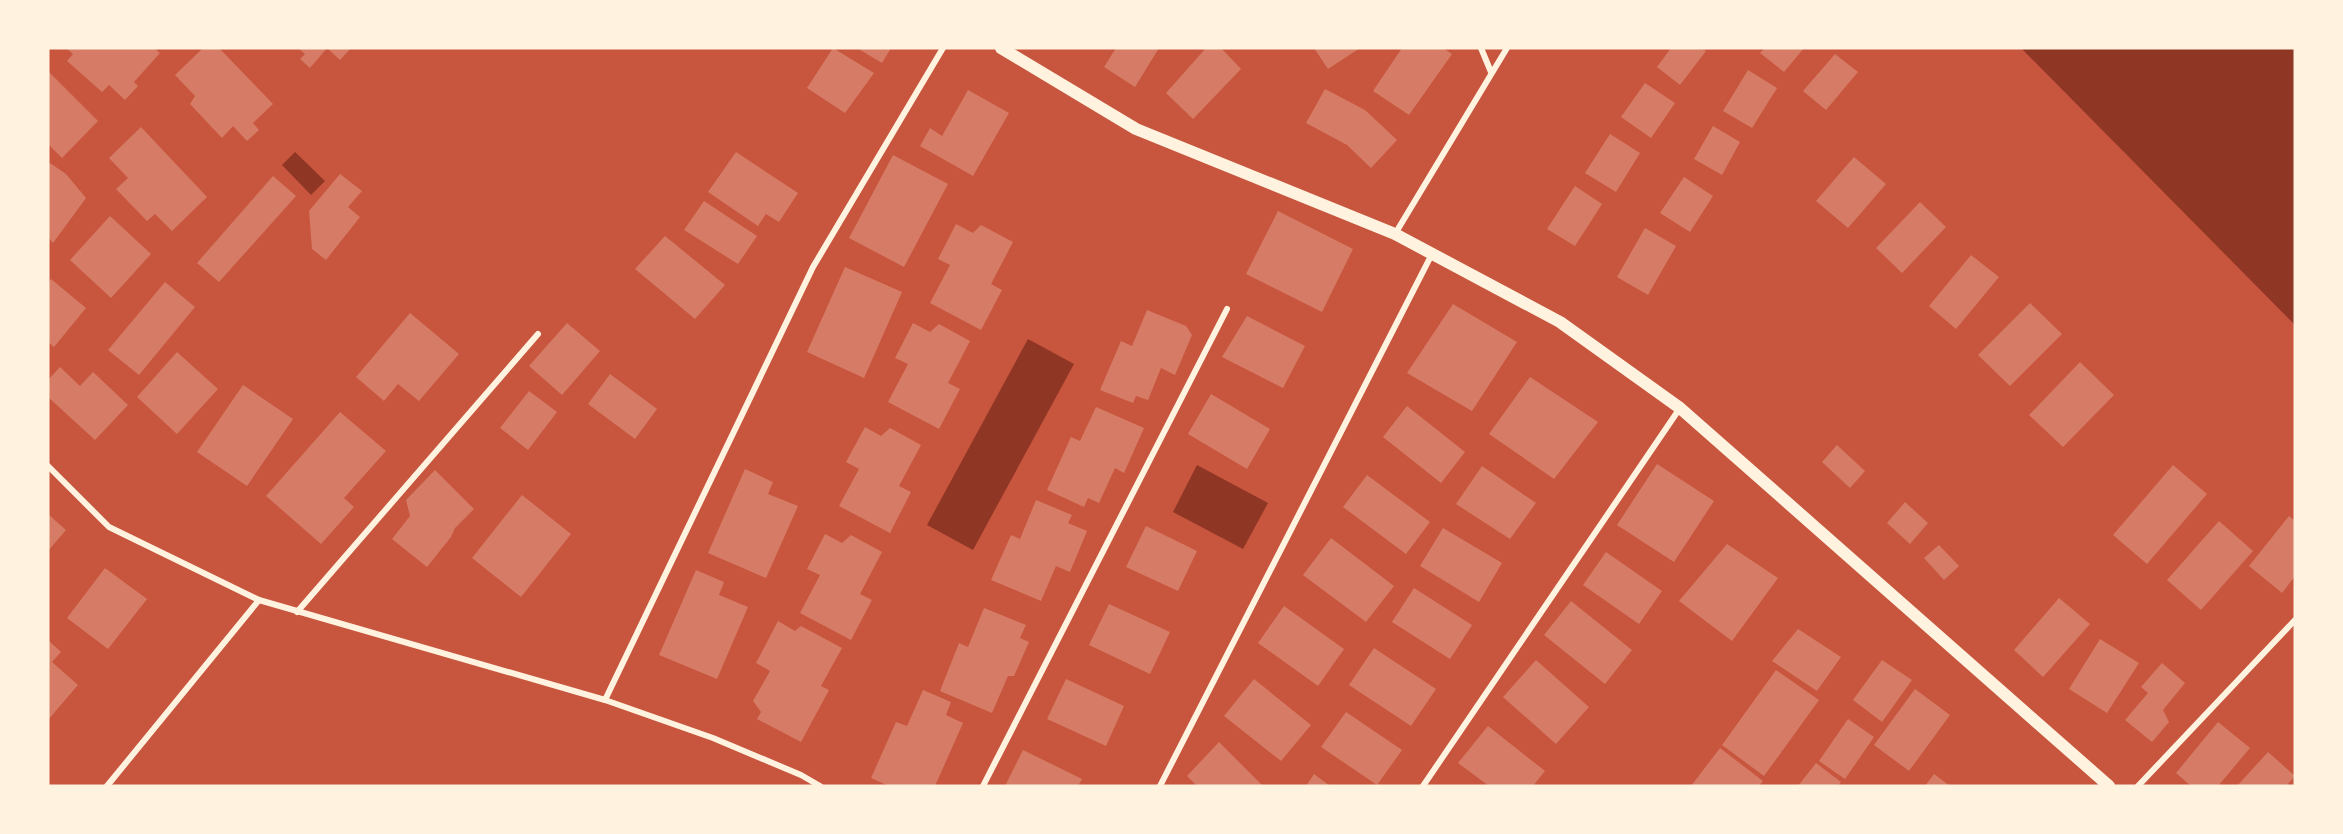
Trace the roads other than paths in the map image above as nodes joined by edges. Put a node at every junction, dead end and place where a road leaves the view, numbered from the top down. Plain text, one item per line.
1 (944, 48) edge
2 (1001, 48) edge
3 (1481, 48) edge
4 (1507, 48) edge
5 (1491, 72) junction
6 (1395, 234) junction
7 (1432, 254) junction
8 (1227, 309) dead end
9 (538, 334) dead end
10 (1680, 408) junction
11 (48, 466) edge
12 (259, 600) junction
13 (297, 612) junction
14 (2295, 620) edge
15 (605, 700) junction
16 (106, 786) edge
17 (820, 786) edge
18 (984, 786) edge
19 (1160, 786) edge
20 (1423, 786) edge
21 (2109, 786) edge
22 (2138, 786) edge

1 - 15 street
2 - 6 main road
3 - 5 street
4 - 5 street
5 - 6 street
6 - 7 main road
7 - 10 main road
7 - 19 street
8 - 18 street
9 - 13 street
10 - 20 street
10 - 21 main road
11 - 12 street
12 - 13 street
12 - 16 street
13 - 15 street
14 - 22 street
15 - 17 street

